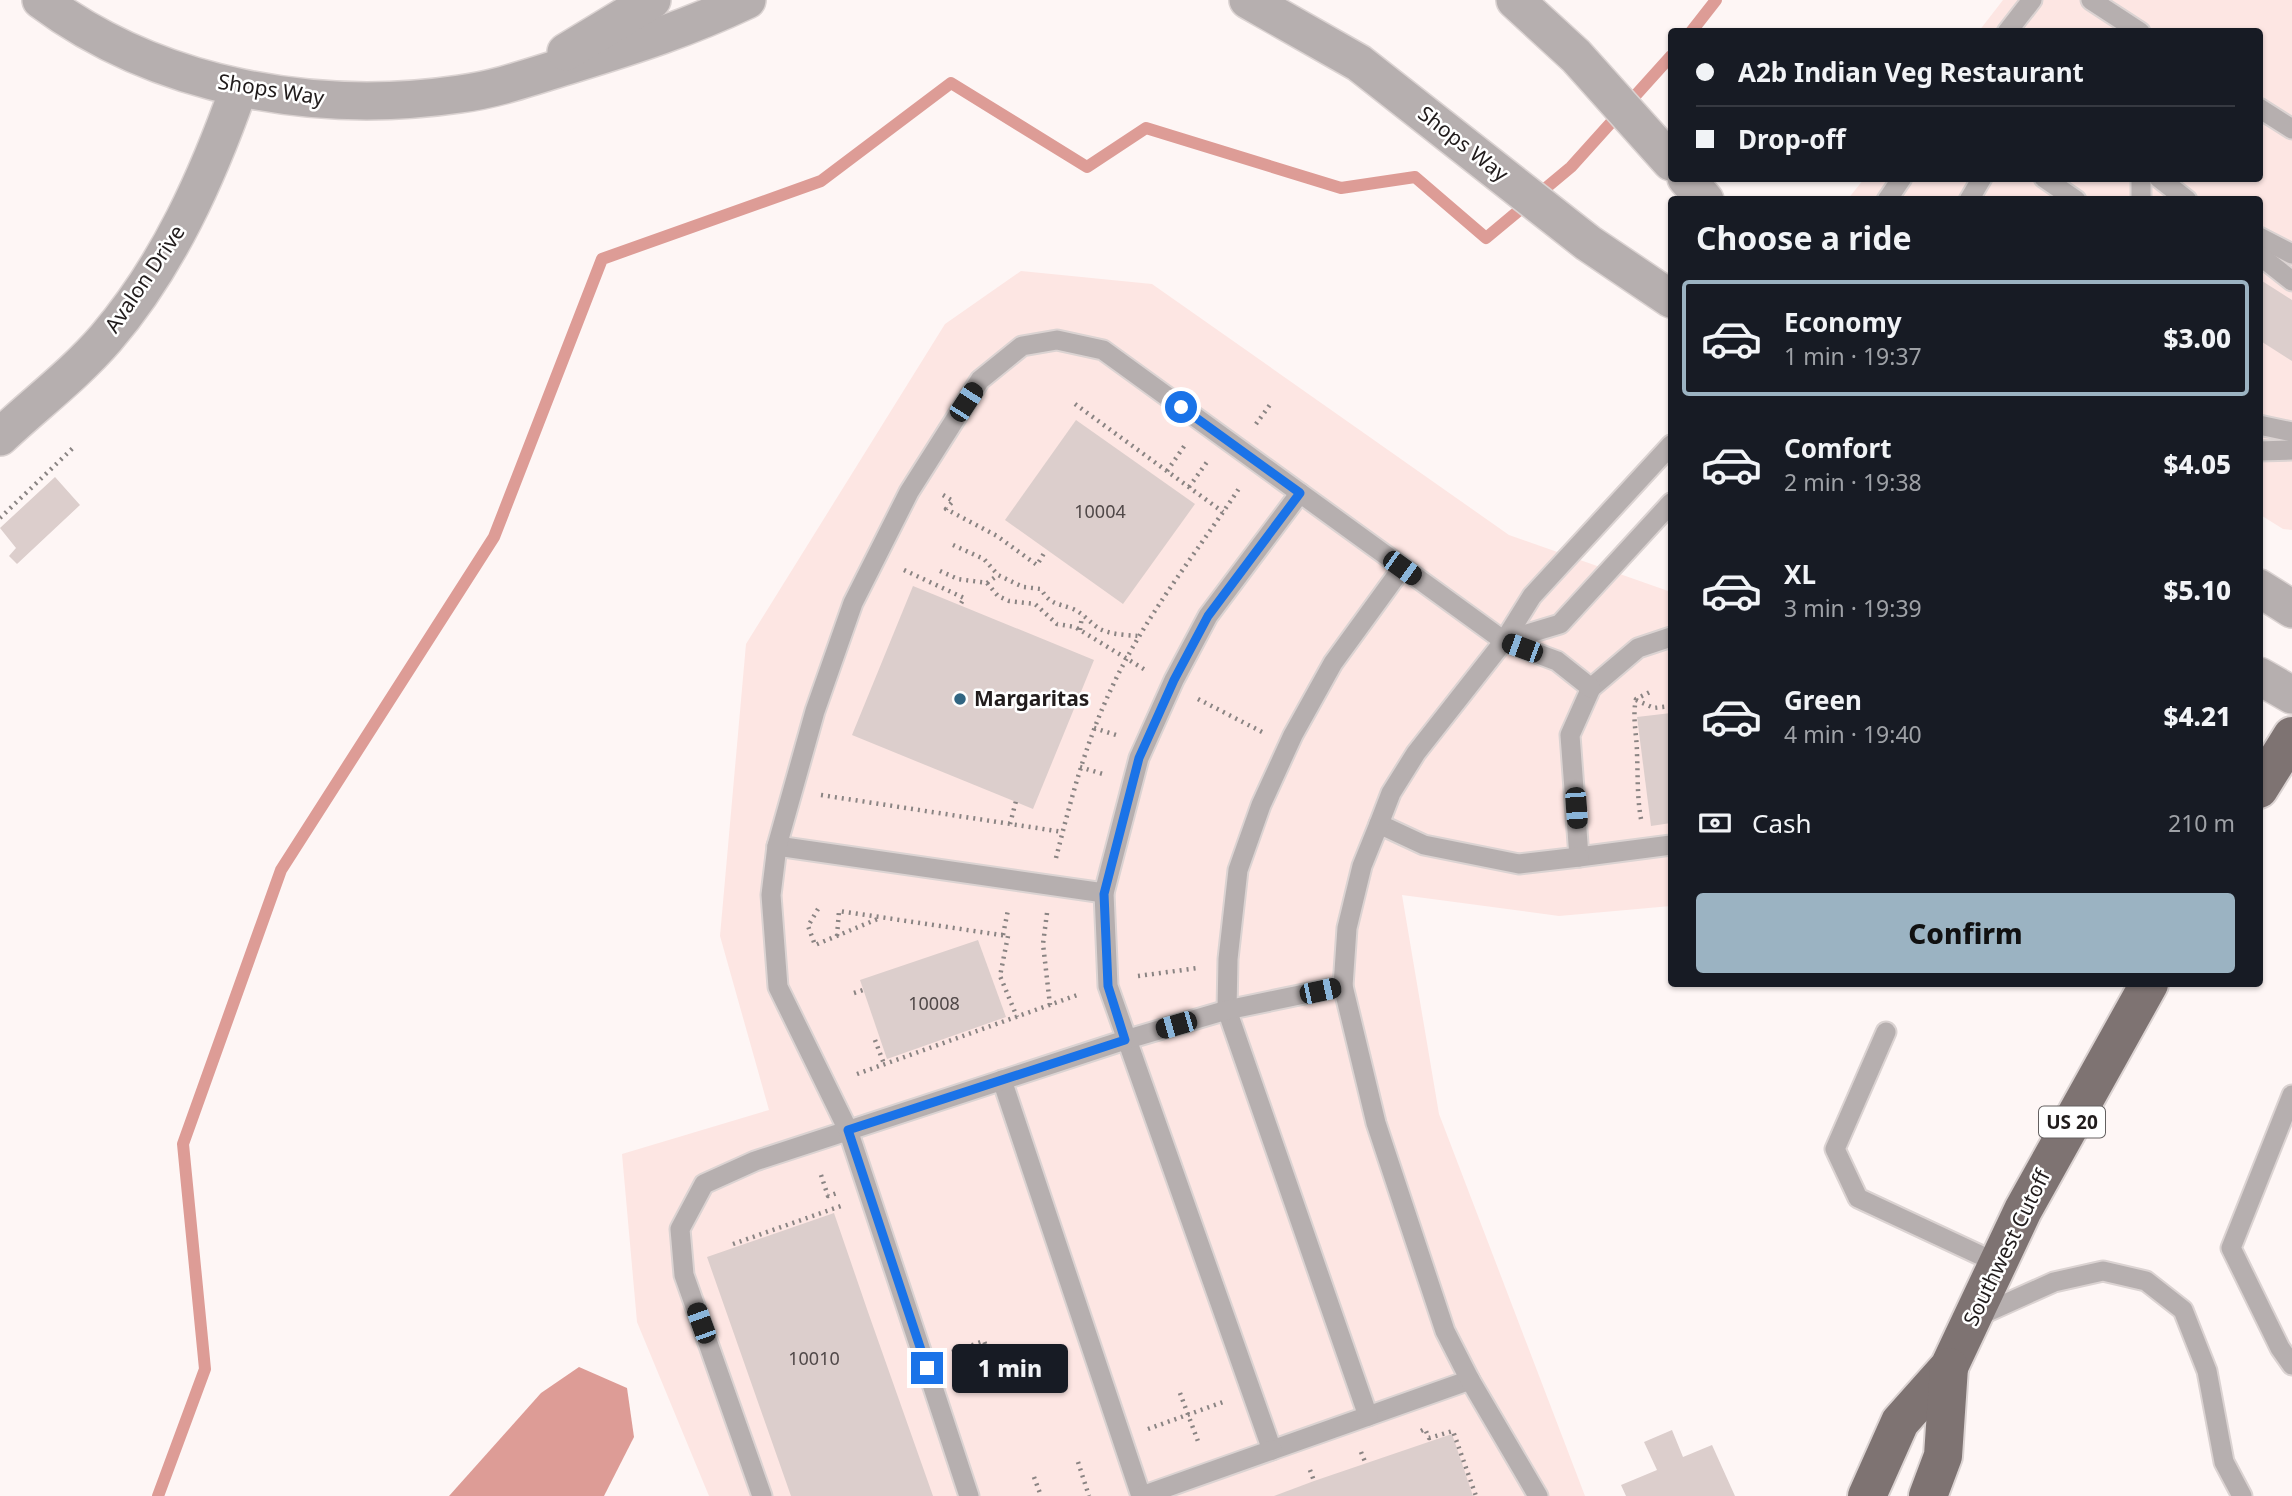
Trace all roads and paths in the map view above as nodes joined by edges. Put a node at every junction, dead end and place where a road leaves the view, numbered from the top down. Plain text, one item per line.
1 (41, 0) edge
2 (652, 0) edge
3 (747, 0) edge
4 (1248, 0) edge
5 (1515, 0) edge
6 (2032, 0) edge
7 (2091, 0) edge
8 (2010, 28) edge
9 (2134, 28) edge
10 (518, 81) junction
11 (239, 88) junction
12 (2263, 111) edge
13 (2292, 129) edge
14 (1663, 153) edge
15 (1689, 182) edge
16 (2050, 182) edge
17 (2164, 182) edge
18 (1701, 196) edge
19 (2070, 196) edge
20 (2184, 196) edge
21 (2263, 239) edge
22 (2292, 254) edge
23 (2263, 258) edge
24 (2292, 281) edge
25 (1668, 297) edge
26 (1075, 404) dead end
27 (2263, 426) edge
28 (2292, 432) edge
29 (0, 437) edge
30 (75, 446) dead end
31 (1668, 448) edge
32 (2292, 450) edge
33 (2263, 451) edge
34 (1242, 483) dead end
35 (1300, 493) junction
36 (943, 495) dead end
37 (1668, 506) edge
38 (1223, 512) junction
39 (0, 518) edge
40 (953, 545) dead end
41 (1046, 550) dead end
42 (1402, 568) junction
43 (904, 570) dead end
44 (940, 571) dead end
45 (998, 575) junction
46 (987, 583) junction
47 (1023, 587) junction
48 (2263, 591) edge
49 (1023, 600) junction
50 (960, 605) dead end
51 (2292, 609) edge
52 (1082, 616) junction
53 (1080, 630) junction
54 (1140, 636) junction
55 (1668, 638) edge
56 (1504, 641) junction
57 (1126, 660) junction
58 (1157, 677) dead end
59 (2263, 678) edge
60 (1591, 688) junction
61 (1652, 691) dead end
62 (2292, 695) edge
63 (1198, 699) dead end
64 (1636, 699) junction
65 (1668, 706) edge
66 (2292, 736) edge
67 (1288, 746) junction
68 (2263, 783) edge
69 (821, 795) dead end
70 (1016, 801) dead end
71 (1010, 824) junction
72 (1379, 824) junction
73 (1063, 832) junction
74 (1668, 845) edge
75 (777, 846) junction
76 (1646, 848) junction
77 (1579, 857) junction
78 (1055, 863) dead end
79 (1104, 894) junction
80 (818, 909) dead end
81 (1047, 912) dead end
82 (881, 917) junction
83 (837, 936) junction
84 (1211, 967) dead end
85 (1001, 976) junction
86 (1133, 978) dead end
87 (992, 979) dead end
88 (1343, 986) junction
89 (2147, 987) edge
90 (863, 990) dead end
91 (1090, 991) dead end
92 (854, 993) dead end
93 (1050, 1005) junction
94 (1227, 1010) junction
95 (1017, 1017) junction
96 (1886, 1032) dead end
97 (875, 1040) dead end
98 (1125, 1040) junction
99 (884, 1064) junction
100 (857, 1074) dead end
101 (1002, 1080) junction
102 (2292, 1095) edge
103 (848, 1130) junction
104 (846, 1205) dead end
105 (733, 1244) dead end
106 (1997, 1263) junction
107 (1972, 1319) junction
108 (948, 1354) dead end
109 (2292, 1364) edge
110 (1949, 1367) junction
111 (997, 1375) dead end
112 (1470, 1380) junction
113 (1180, 1392) dead end
114 (1251, 1392) junction
115 (1188, 1414) junction
116 (1368, 1416) junction
117 (1412, 1434) dead end
118 (1121, 1439) junction
119 (1374, 1447) dead end
120 (1272, 1450) junction
121 (1201, 1452) dead end
122 (1361, 1452) junction
123 (1348, 1456) dead end
124 (1078, 1462) dead end
125 (1366, 1464) dead end
126 (1323, 1465) dead end
127 (1310, 1470) junction
128 (1298, 1474) dead end
129 (1034, 1477) dead end
130 (1314, 1481) dead end
131 (762, 1496) edge
132 (969, 1496) edge
133 (1041, 1496) edge
134 (1089, 1496) edge
135 (1142, 1496) edge
136 (1476, 1496) edge
137 (1538, 1496) edge
138 (1867, 1496) edge
139 (1928, 1496) edge
140 (2242, 1496) edge

1 - 11 street, Shops Way
2 - 10 street, Shops Way
3 - 10 street, Shops Way
4 - 25 street, Shops Way
5 - 14 street
6 - 8 lane
7 - 9 lane
10 - 11 street, Shops Way
11 - 29 street, Avalon Drive
12 - 13 lane
15 - 18 street
16 - 19 lane
17 - 20 lane
21 - 22 lane
23 - 24 lane
26 - 38 path
27 - 28 lane
30 - 39 path
31 - 56 lane
32 - 33 lane
34 - 38 path
35 - 42 lane
35 - 75 lane
35 - 79 lane
36 - 41 path
37 - 56 lane
38 - 54 path
40 - 45 path
42 - 56 lane
42 - 67 lane
43 - 50 path
44 - 46 path
45 - 46 path
45 - 47 path
46 - 49 path
47 - 49 path
47 - 52 path
48 - 51 street
49 - 53 path
52 - 53 path
52 - 54 path
53 - 57 path
54 - 57 path
55 - 60 lane
56 - 60 lane
56 - 72 lane
57 - 58 path
57 - 73 path
59 - 62 street
60 - 77 lane
61 - 64 path
63 - 67 path
64 - 65 path
64 - 76 path
66 - 68 main road
67 - 94 lane
69 - 71 path
70 - 71 path
71 - 73 path
72 - 77 lane
72 - 88 lane
73 - 78 path
74 - 76 lane
75 - 79 lane
75 - 103 lane
76 - 77 lane
79 - 98 lane
80 - 83 path
81 - 93 path
82 - 83 path
82 - 83 path
82 - 85 path
84 - 86 path
85 - 87 path
85 - 95 path
88 - 94 lane
88 - 112 lane
89 - 106 main road, Southwest Cutoff / US 20
90 - 92 path
91 - 93 path
93 - 95 path
94 - 98 lane
94 - 116 lane
95 - 99 path
96 - 106 lane
97 - 99 path
98 - 101 lane
98 - 114 lane
99 - 100 path
101 - 103 lane
101 - 118 lane
102 - 109 lane
103 - 131 lane
103 - 132 lane
104 - 105 path
106 - 107 main road, Southwest Cutoff / US 20
107 - 110 main road, Southwest Cutoff / US 20
107 - 140 lane
108 - 111 path
110 - 138 main road, Southwest Cutoff / US 20
110 - 139 main road, Southwest Cutoff / US 20
112 - 116 lane
112 - 137 lane
113 - 115 path
114 - 115 path
114 - 120 lane
115 - 118 path
115 - 121 path
116 - 120 lane
117 - 136 path
118 - 135 lane
119 - 122 path
120 - 135 lane
122 - 123 path
122 - 125 path
124 - 134 path
126 - 127 path
127 - 128 path
127 - 130 path
129 - 133 path

